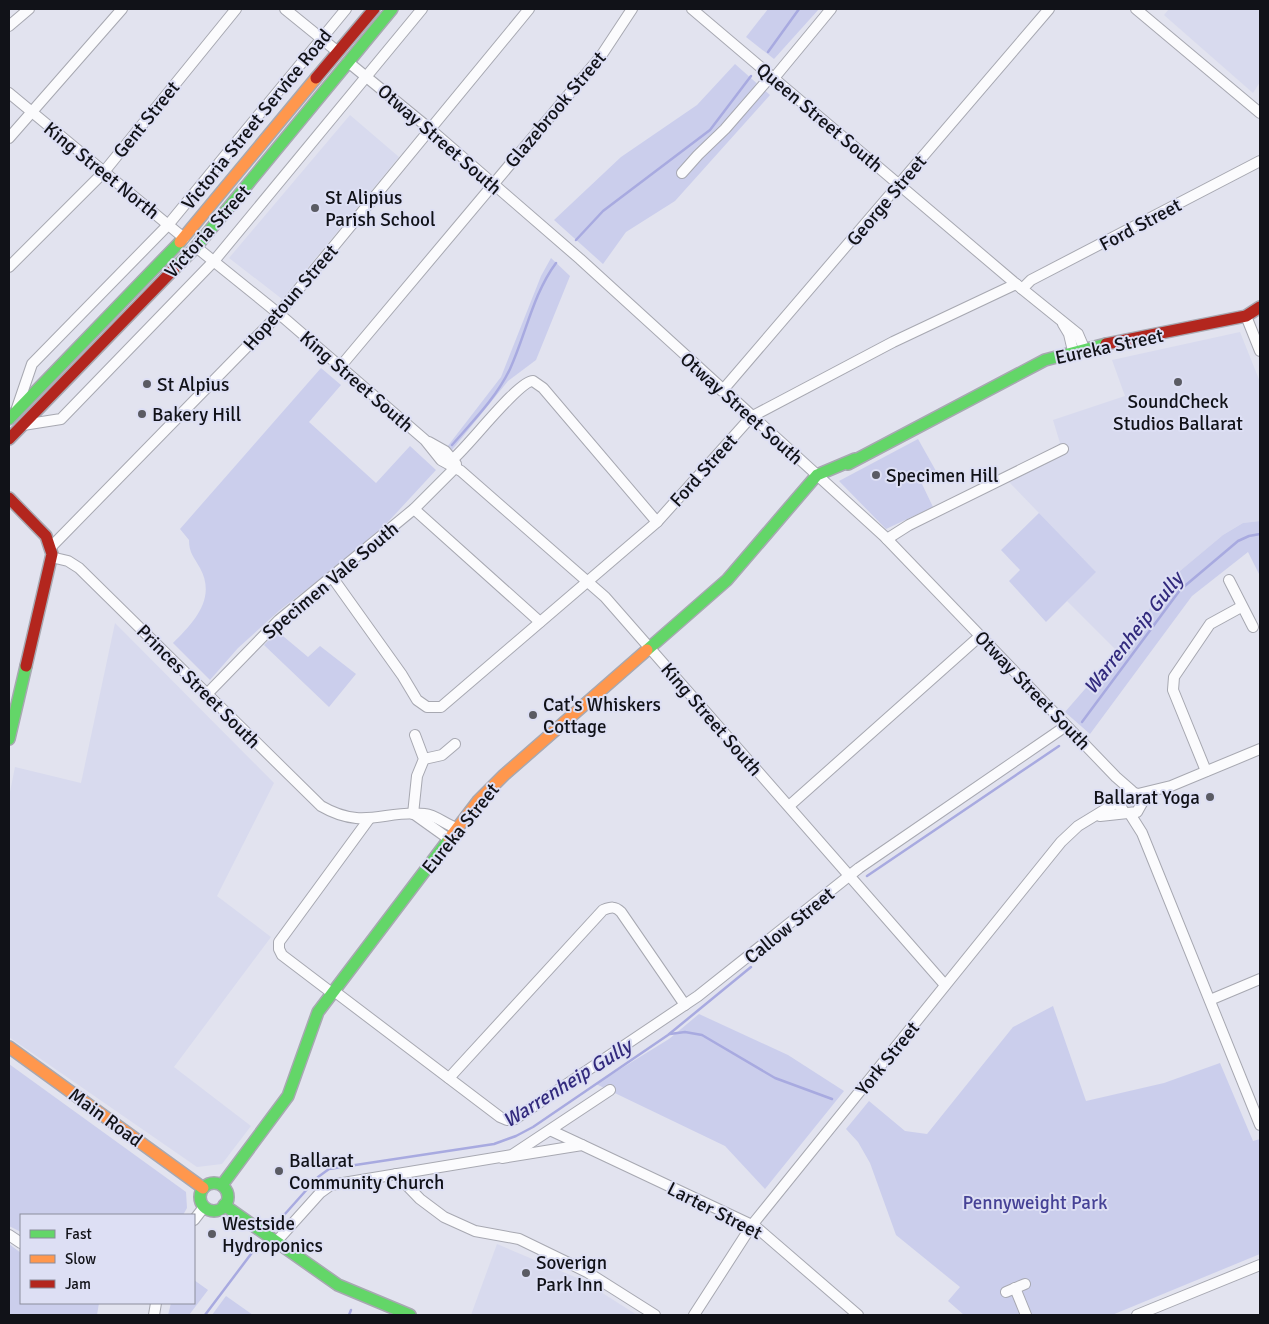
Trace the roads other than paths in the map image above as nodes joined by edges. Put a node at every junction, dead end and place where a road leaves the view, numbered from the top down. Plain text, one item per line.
1 (29, 9) edge
2 (122, 9) edge
3 (236, 9) edge
4 (285, 9) edge
5 (346, 9) edge
6 (374, 9) edge
7 (392, 9) edge
8 (422, 9) edge
9 (530, 9) edge
10 (632, 9) edge
11 (692, 9) edge
12 (832, 9) edge
13 (1049, 9) edge
14 (1136, 9) edge
15 (9, 26) edge
16 (322, 38) junction
17 (338, 52) junction
18 (348, 62) junction
19 (367, 76) junction
20 (773, 77) junction
21 (9, 93) edge
22 (33, 113) junction
23 (1260, 113) edge
24 (430, 129) junction
25 (9, 138) edge
26 (1260, 161) edge
27 (103, 173) junction
28 (682, 174) dead end
29 (493, 184) junction
30 (900, 185) junction
31 (168, 225) junction
32 (184, 238) junction
33 (196, 247) junction
34 (214, 261) junction
35 (9, 267) edge
36 (1019, 287) junction
37 (1260, 307) edge
38 (279, 314) junction
39 (1246, 316) junction
40 (1260, 351) edge
41 (1081, 352) junction
42 (340, 367) junction
43 (722, 391) junction
44 (12, 415) edge
45 (751, 417) junction
46 (22, 426) junction
47 (9, 440) edge
48 (1063, 449) dead end
49 (457, 466) junction
50 (819, 477) junction
51 (11, 499) edge
52 (414, 509) junction
53 (657, 522) junction
54 (887, 539) junction
55 (51, 552) junction
56 (332, 577) junction
57 (588, 580) junction
58 (1229, 580) dead end
59 (1241, 607) junction
60 (540, 622) junction
61 (1253, 627) dead end
62 (980, 636) junction
63 (650, 648) junction
64 (207, 694) junction
65 (1066, 726) junction
66 (416, 735) dead end
67 (9, 739) edge
68 (455, 744) dead end
69 (1260, 750) edge
70 (424, 759) junction
71 (1206, 771) junction
72 (1116, 777) junction
73 (1171, 786) junction
74 (1135, 792) junction
75 (1120, 798) junction
76 (789, 806) junction
77 (1134, 810) junction
78 (413, 814) junction
79 (1096, 817) junction
80 (370, 819) junction
81 (457, 828) junction
82 (448, 840) junction
83 (850, 876) junction
84 (1260, 979) edge
85 (945, 985) junction
86 (333, 992) junction
87 (1210, 1000) junction
88 (685, 1006) junction
89 (9, 1047) edge
90 (449, 1078) junction
91 (610, 1090) dead end
92 (1260, 1125) edge
93 (552, 1131) junction
94 (582, 1145) junction
95 (502, 1158) junction
96 (396, 1174) junction
97 (222, 1186) junction
98 (203, 1188) junction
99 (224, 1205) junction
100 (204, 1207) junction
101 (195, 1219) edge
102 (752, 1225) junction
103 (9, 1235) edge
104 (20, 1242) edge
105 (276, 1242) junction
106 (1260, 1265) edge
107 (1026, 1284) dead end
108 (410, 1315) edge
109 (655, 1315) edge
110 (694, 1315) edge
111 (858, 1315) edge
112 (1026, 1315) edge
113 (1137, 1315) edge

1 - 15 street
2 - 22 street
3 - 27 street, Gent Street
4 - 16 street
5 - 16 street, Victoria Street Service Road
6 - 17 main road, Victoria Street
7 - 18 main road, Victoria Street
8 - 19 street
9 - 24 street, Hopetoun Street
10 - 29 street, Glazebrook Street
11 - 20 street, Queen Street South
12 - 20 street
13 - 30 street, George Street
14 - 23 street
16 - 17 street
16 - 31 street, Victoria Street Service Road
17 - 32 main road, Victoria Street
18 - 19 street, Otway Street South
18 - 33 main road, Victoria Street
19 - 24 street, Otway Street South
19 - 34 street
20 - 28 street
20 - 30 street, Queen Street South
21 - 22 street, King Street North
22 - 25 street
22 - 27 street, King Street North
24 - 29 street, Otway Street South
24 - 38 street, Hopetoun Street
26 - 36 street, Ford Street
27 - 31 street, King Street North
27 - 35 street, Gent Street
29 - 42 street, Glazebrook Street
29 - 43 street, Otway Street South
30 - 36 street, Queen Street South
30 - 43 street, George Street
31 - 32 street, King Street North
31 - 44 street, Victoria Street Service Road
32 - 33 main road, King Street North
32 - 44 main road, Victoria Street
33 - 34 street, King Street South
33 - 46 main road, Victoria Street
34 - 38 street, King Street South
34 - 46 street
36 - 41 street, Queen Street South
36 - 45 street, Ford Street
37 - 39 main road, Eureka Street
38 - 42 street, King Street South
38 - 55 street, Hopetoun Street
39 - 40 street
39 - 41 main road, Eureka Street
41 - 50 main road, Eureka Street
42 - 49 street, King Street South
43 - 45 street, Otway Street South
45 - 50 street, Otway Street South
45 - 53 street, Ford Street
46 - 47 main road, Victoria Street
48 - 54 street
49 - 52 street, Specimen Vale South
49 - 53 street, Specimen Vale South
49 - 57 street, King Street South
50 - 54 street, Otway Street South
50 - 63 main road, Eureka Street
51 - 55 main road
52 - 56 street, Specimen Vale South
52 - 60 street
53 - 57 street, Ford Street
54 - 62 street, Otway Street South
55 - 64 street, Princes Street South
55 - 67 main road
56 - 60 street, Ford Street
56 - 64 street, Specimen Vale South
57 - 60 street, Ford Street
57 - 63 street, King Street South
58 - 59 street
59 - 61 street
59 - 71 street
62 - 65 street, Otway Street South
62 - 76 street
63 - 76 street, King Street South
63 - 81 main road, Eureka Street
64 - 80 street, Princes Street South
65 - 72 street, Otway Street South
65 - 83 street, Callow Street
66 - 70 street
68 - 70 street
69 - 71 street, York Street
70 - 78 street
71 - 73 street, York Street
72 - 74 street, Otway Street South
72 - 75 street, Otway Street South
73 - 74 street, York Street
73 - 77 street, York Street
74 - 75 street, York Street
74 - 77 street
75 - 77 street, Otway Street South
75 - 79 street, York Street
76 - 83 street, King Street South
77 - 79 street, York Street
77 - 87 street
78 - 80 street, Princes Street South
78 - 81 street, Princes Street South
78 - 82 street
79 - 85 street, York Street
80 - 86 street
81 - 82 main road, Eureka Street
82 - 86 main road, Eureka Street
83 - 85 street, King Street South
83 - 88 street, Callow Street
84 - 87 street
85 - 102 street, York Street
86 - 90 street
86 - 97 main road, Eureka Street
87 - 92 street
88 - 90 street, Callow Street
88 - 90 street
89 - 98 main road, Main Road
91 - 93 street
93 - 94 street, Larter Street
93 - 95 street
94 - 95 street
94 - 102 street, Larter Street
95 - 96 street
96 - 105 street
96 - 109 street
97 - 98 main road
97 - 99 main road
98 - 100 main road
99 - 100 main road
99 - 105 main road
100 - 101 street
102 - 110 street, York Street
102 - 111 street, Larter Street
103 - 104 street
105 - 108 main road
106 - 113 street
107 - 112 street

